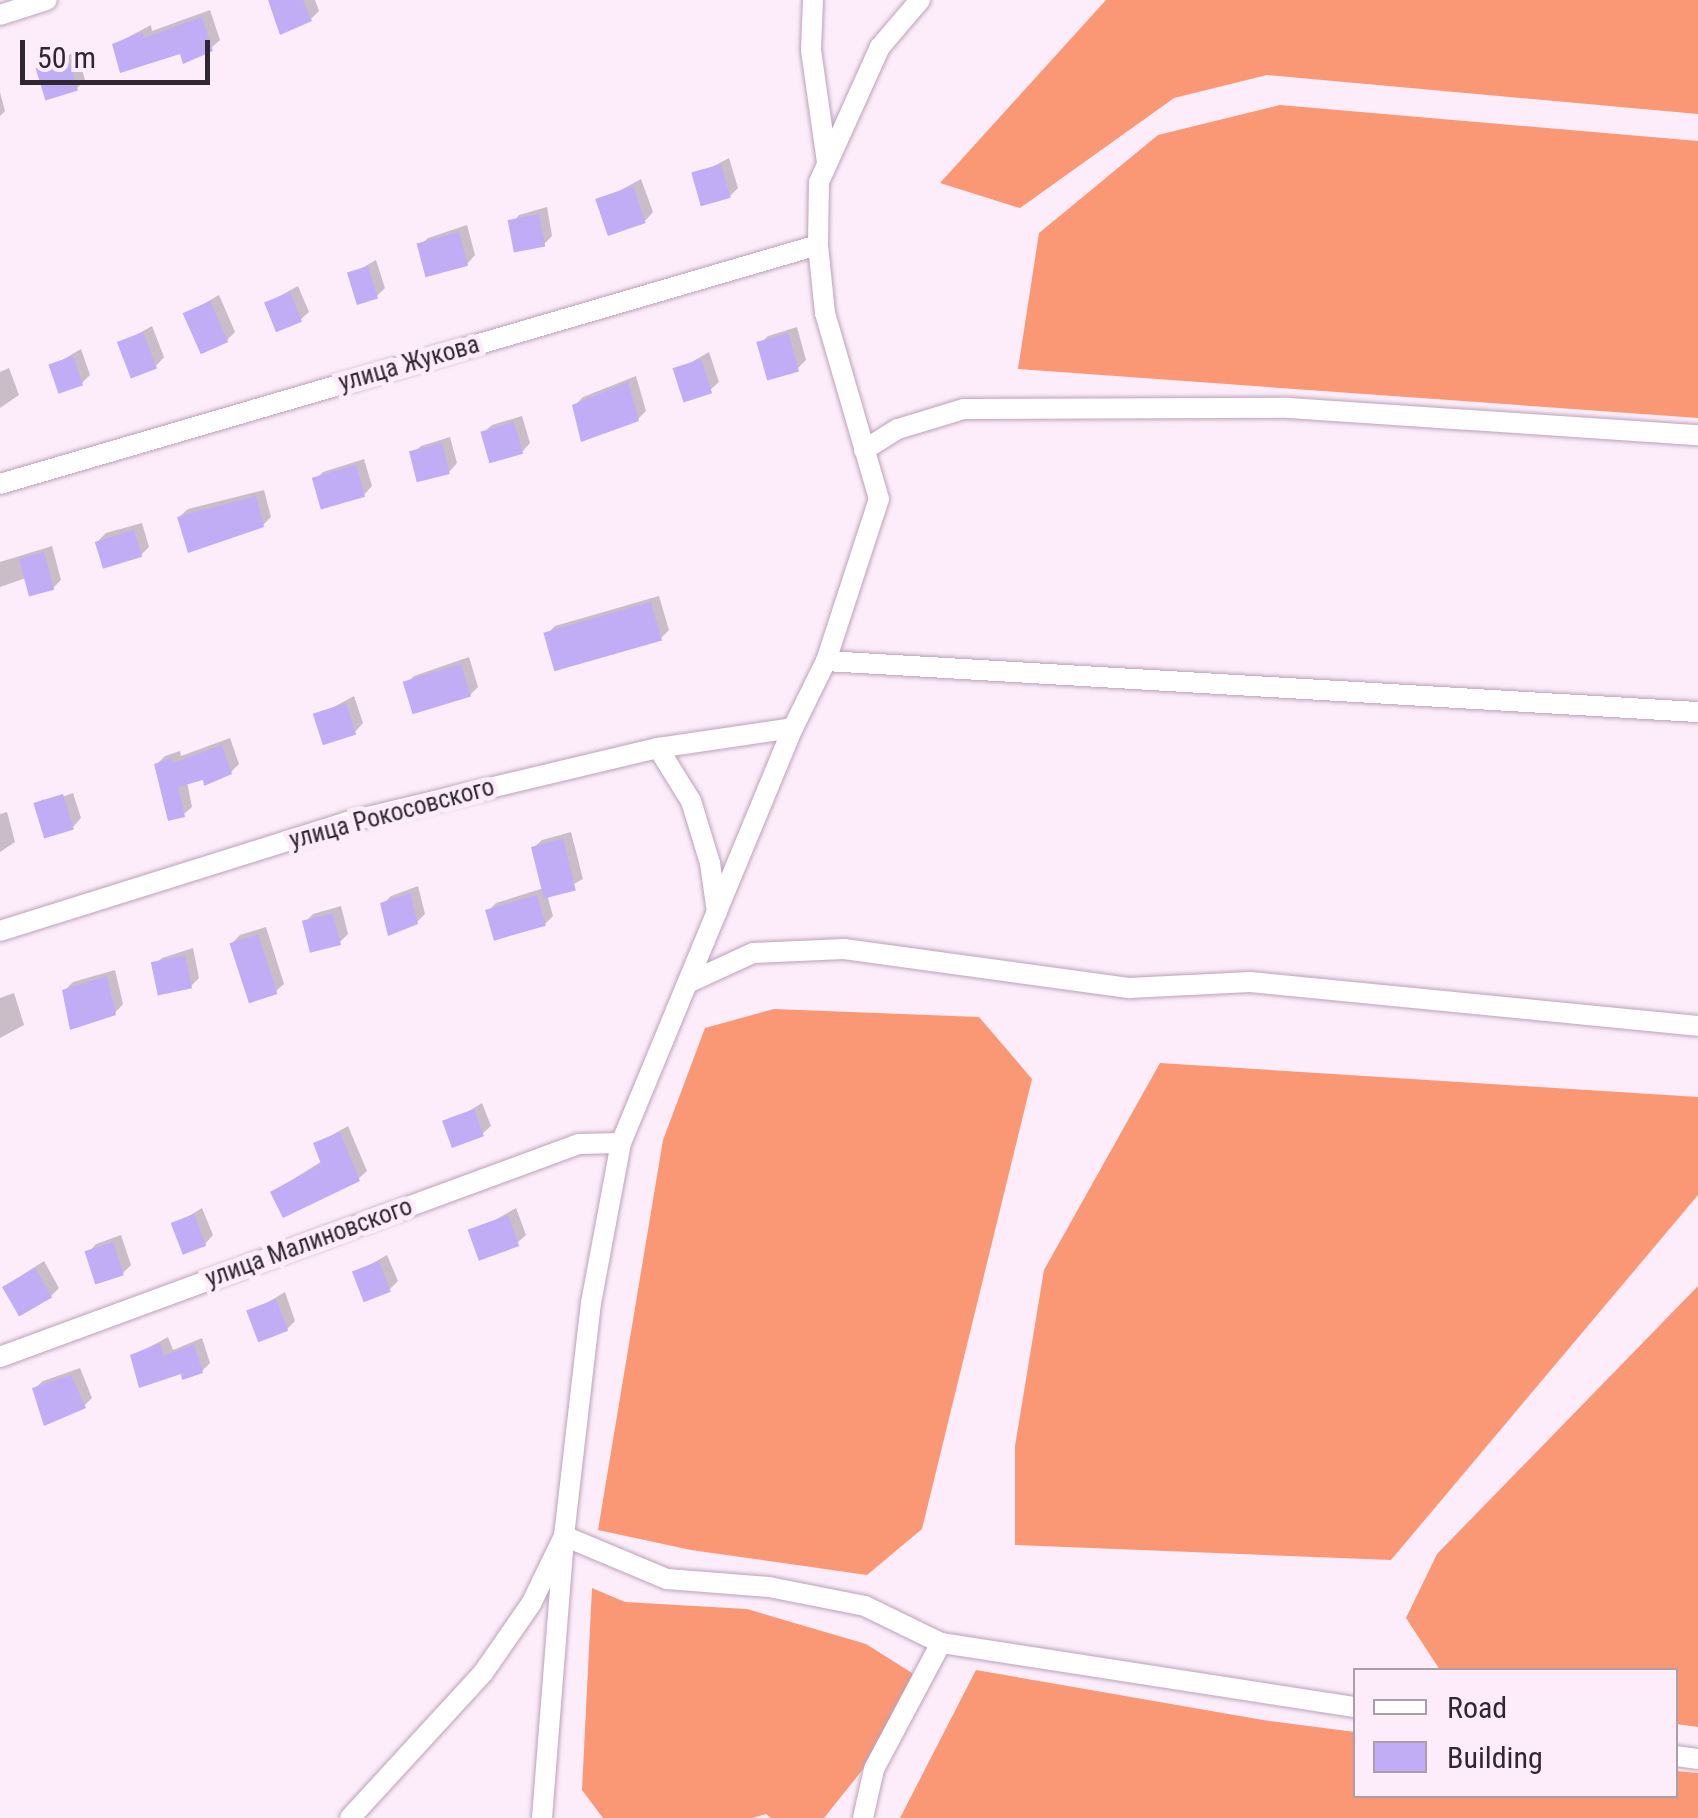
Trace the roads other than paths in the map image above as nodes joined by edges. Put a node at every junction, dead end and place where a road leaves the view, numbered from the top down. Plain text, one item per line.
1 (46, 0) edge
2 (812, 0) edge
3 (920, 0) edge
4 (0, 15) edge
5 (827, 164) junction
6 (818, 245) junction
7 (1698, 435) edge
8 (864, 450) junction
9 (0, 484) edge
10 (826, 661) junction
11 (1698, 712) edge
12 (792, 728) junction
13 (658, 748) junction
14 (718, 915) junction
15 (0, 931) edge
16 (690, 982) junction
17 (1698, 1026) edge
18 (620, 1143) junction
19 (0, 1356) edge
20 (564, 1536) junction
21 (941, 1643) junction
22 (1353, 1706) edge
23 (350, 1818) edge
24 (542, 1818) edge
25 (863, 1818) edge

1 - 4 street
2 - 5 street
3 - 5 street
5 - 6 street
6 - 8 street
6 - 9 street, улица Жукова
7 - 8 street
8 - 10 street
10 - 11 street
10 - 12 street
12 - 13 street, улица Рокосовского
12 - 14 street
13 - 14 street
13 - 15 street, улица Рокосовского
14 - 16 street
16 - 17 street
16 - 18 street
18 - 19 street, улица Малиновского
18 - 20 street
20 - 21 street
20 - 23 street
20 - 24 street
21 - 22 street
21 - 25 street

